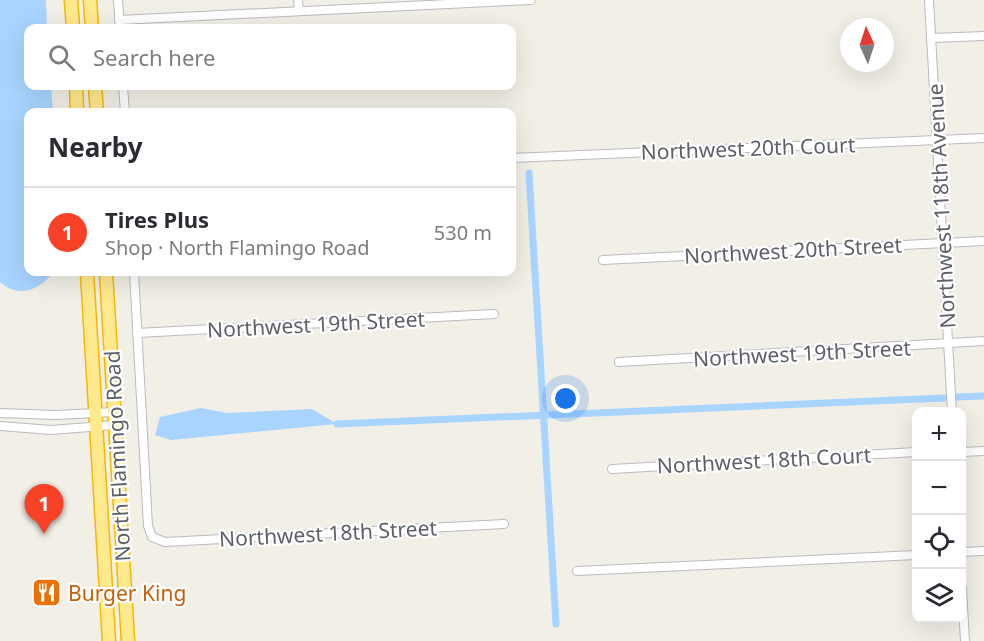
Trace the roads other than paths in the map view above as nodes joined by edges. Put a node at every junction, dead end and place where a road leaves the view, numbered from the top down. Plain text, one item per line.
1 (71, 0) edge
2 (90, 0) edge
3 (118, 0) edge
4 (298, 0) edge
5 (531, 0) edge
6 (929, 0) edge
7 (446, 2) edge
8 (299, 10) junction
9 (119, 20) junction
10 (72, 24) edge
11 (92, 24) edge
12 (120, 24) edge
13 (984, 36) edge
14 (932, 38) junction
15 (76, 90) edge
16 (95, 90) edge
17 (123, 90) edge
18 (77, 108) edge
19 (97, 108) edge
20 (125, 108) edge
21 (984, 138) edge
22 (937, 140) junction
23 (516, 158) edge
24 (984, 241) edge
25 (943, 243) junction
26 (603, 260) dead end
27 (87, 276) edge
28 (106, 276) edge
29 (134, 276) edge
30 (494, 314) dead end
31 (137, 333) junction
32 (984, 341) edge
33 (948, 345) junction
34 (619, 363) dead end
35 (952, 407) edge
36 (114, 412) junction
37 (0, 413) edge
38 (95, 413) junction
39 (115, 425) junction
40 (0, 426) edge
41 (96, 427) junction
42 (984, 451) edge
43 (912, 452) edge
44 (966, 452) edge
45 (612, 469) dead end
46 (504, 524) dead end
47 (984, 551) edge
48 (966, 552) edge
49 (912, 555) edge
50 (577, 572) dead end
51 (964, 623) edge
52 (108, 641) edge
53 (128, 641) edge
54 (965, 641) edge

1 - 10 highway
2 - 11 highway
3 - 9 street
4 - 8 street
5 - 7 street
6 - 14 street, Northwest 118th Avenue
7 - 8 street
8 - 9 street
9 - 12 street
13 - 14 street
14 - 22 street, Northwest 118th Avenue
15 - 18 highway
16 - 19 highway
17 - 20 street
21 - 22 street, Northwest 20th Court
22 - 23 street, Northwest 20th Court
22 - 25 street, Northwest 118th Avenue
24 - 25 street, Northwest 20th Street
25 - 26 street, Northwest 20th Street
25 - 33 street, Northwest 118th Avenue
27 - 38 highway, North Flamingo Road
28 - 36 highway, North Flamingo Road
29 - 31 street
30 - 31 street, Northwest 19th Street
31 - 46 street, Northwest 18th Street
32 - 33 street, Northwest 19th Street
33 - 34 street, Northwest 19th Street
33 - 35 street, Northwest 118th Avenue
36 - 38 street
36 - 39 highway, North Flamingo Road
37 - 38 street
38 - 41 highway, North Flamingo Road
39 - 41 street
39 - 53 highway, North Flamingo Road
40 - 41 street
41 - 52 highway, North Flamingo Road
42 - 44 street
43 - 45 street, Northwest 18th Court
47 - 48 street
49 - 50 street
51 - 54 street

